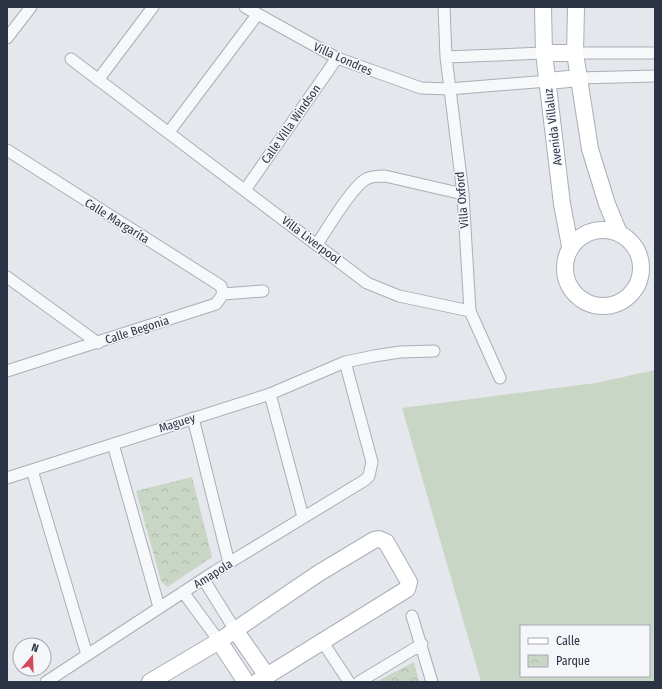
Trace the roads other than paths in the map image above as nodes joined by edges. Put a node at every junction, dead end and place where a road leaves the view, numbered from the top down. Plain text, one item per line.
1 (31, 7) edge
2 (153, 7) edge
3 (245, 7) edge
4 (444, 7) edge
5 (543, 7) edge
6 (576, 7) edge
7 (257, 15) junction
8 (7, 38) edge
9 (544, 53) junction
10 (575, 53) junction
11 (655, 53) edge
12 (446, 57) junction
13 (337, 58) junction
14 (71, 59) dead end
15 (655, 76) edge
16 (579, 78) junction
17 (98, 80) junction
18 (548, 81) junction
19 (449, 89) junction
20 (169, 132) junction
21 (10, 155) edge
22 (245, 190) junction
23 (463, 194) junction
24 (619, 232) junction
25 (317, 244) junction
26 (570, 246) junction
27 (7, 277) edge
28 (263, 291) dead end
29 (223, 294) junction
30 (470, 311) junction
31 (98, 342) junction
32 (434, 351) dead end
33 (345, 362) junction
34 (7, 371) edge
35 (500, 378) dead end
36 (270, 394) junction
37 (193, 418) junction
38 (113, 444) junction
39 (32, 470) junction
40 (7, 478) edge
41 (304, 517) junction
42 (229, 563) junction
43 (204, 580) junction
44 (183, 592) junction
45 (159, 607) junction
46 (412, 616) dead end
47 (235, 630) junction
48 (219, 641) junction
49 (322, 641) junction
50 (422, 644) junction
51 (87, 655) junction
52 (262, 679) edge
53 (46, 682) edge
54 (150, 682) edge
55 (246, 682) edge
56 (349, 682) edge
57 (359, 682) edge
58 (432, 682) edge

1 - 8 street
2 - 17 street
3 - 7 street, Villa Londres
4 - 12 street, Villa Oxford
5 - 9 street, Avenida Villaluz
6 - 10 street
7 - 13 street, Villa Londres
7 - 20 street
9 - 10 street
9 - 12 street
9 - 18 street, Avenida Villaluz
10 - 11 street
10 - 16 street
12 - 19 street, Villa Oxford
13 - 19 street, Villa Londres
13 - 22 street, Calle Villa Windson
14 - 17 street, Villa Liverpool
15 - 16 street
16 - 18 street
16 - 24 street
17 - 20 street, Villa Liverpool
18 - 19 street, Villa Londres
18 - 26 street, Avenida Villaluz
19 - 23 street, Villa Oxford
20 - 22 street, Villa Liverpool
21 - 29 street, Calle Margarita
22 - 25 street, Villa Liverpool
23 - 25 street
23 - 30 street, Villa Oxford
24 - 26 street
24 - 26 street
25 - 30 street, Villa Liverpool
27 - 31 street
28 - 29 street
29 - 31 street, Calle Begonia
30 - 35 street
31 - 34 street, Calle Begonia
32 - 33 street, Maguey
33 - 36 street, Maguey
33 - 41 street, Amapola
36 - 37 street, Maguey
36 - 41 street
37 - 38 street, Maguey
37 - 42 street
38 - 39 street, Maguey
38 - 45 street
39 - 40 street, Maguey
39 - 51 street
41 - 42 street, Amapola
42 - 43 street, Amapola
43 - 44 street, Amapola
43 - 47 street
44 - 45 street, Amapola
44 - 48 street
45 - 51 street, Amapola
46 - 50 street
47 - 48 street
47 - 49 street
47 - 52 street
48 - 54 street
48 - 55 street
49 - 52 street
49 - 56 street
50 - 57 street
50 - 58 street
51 - 53 street, Amapola

